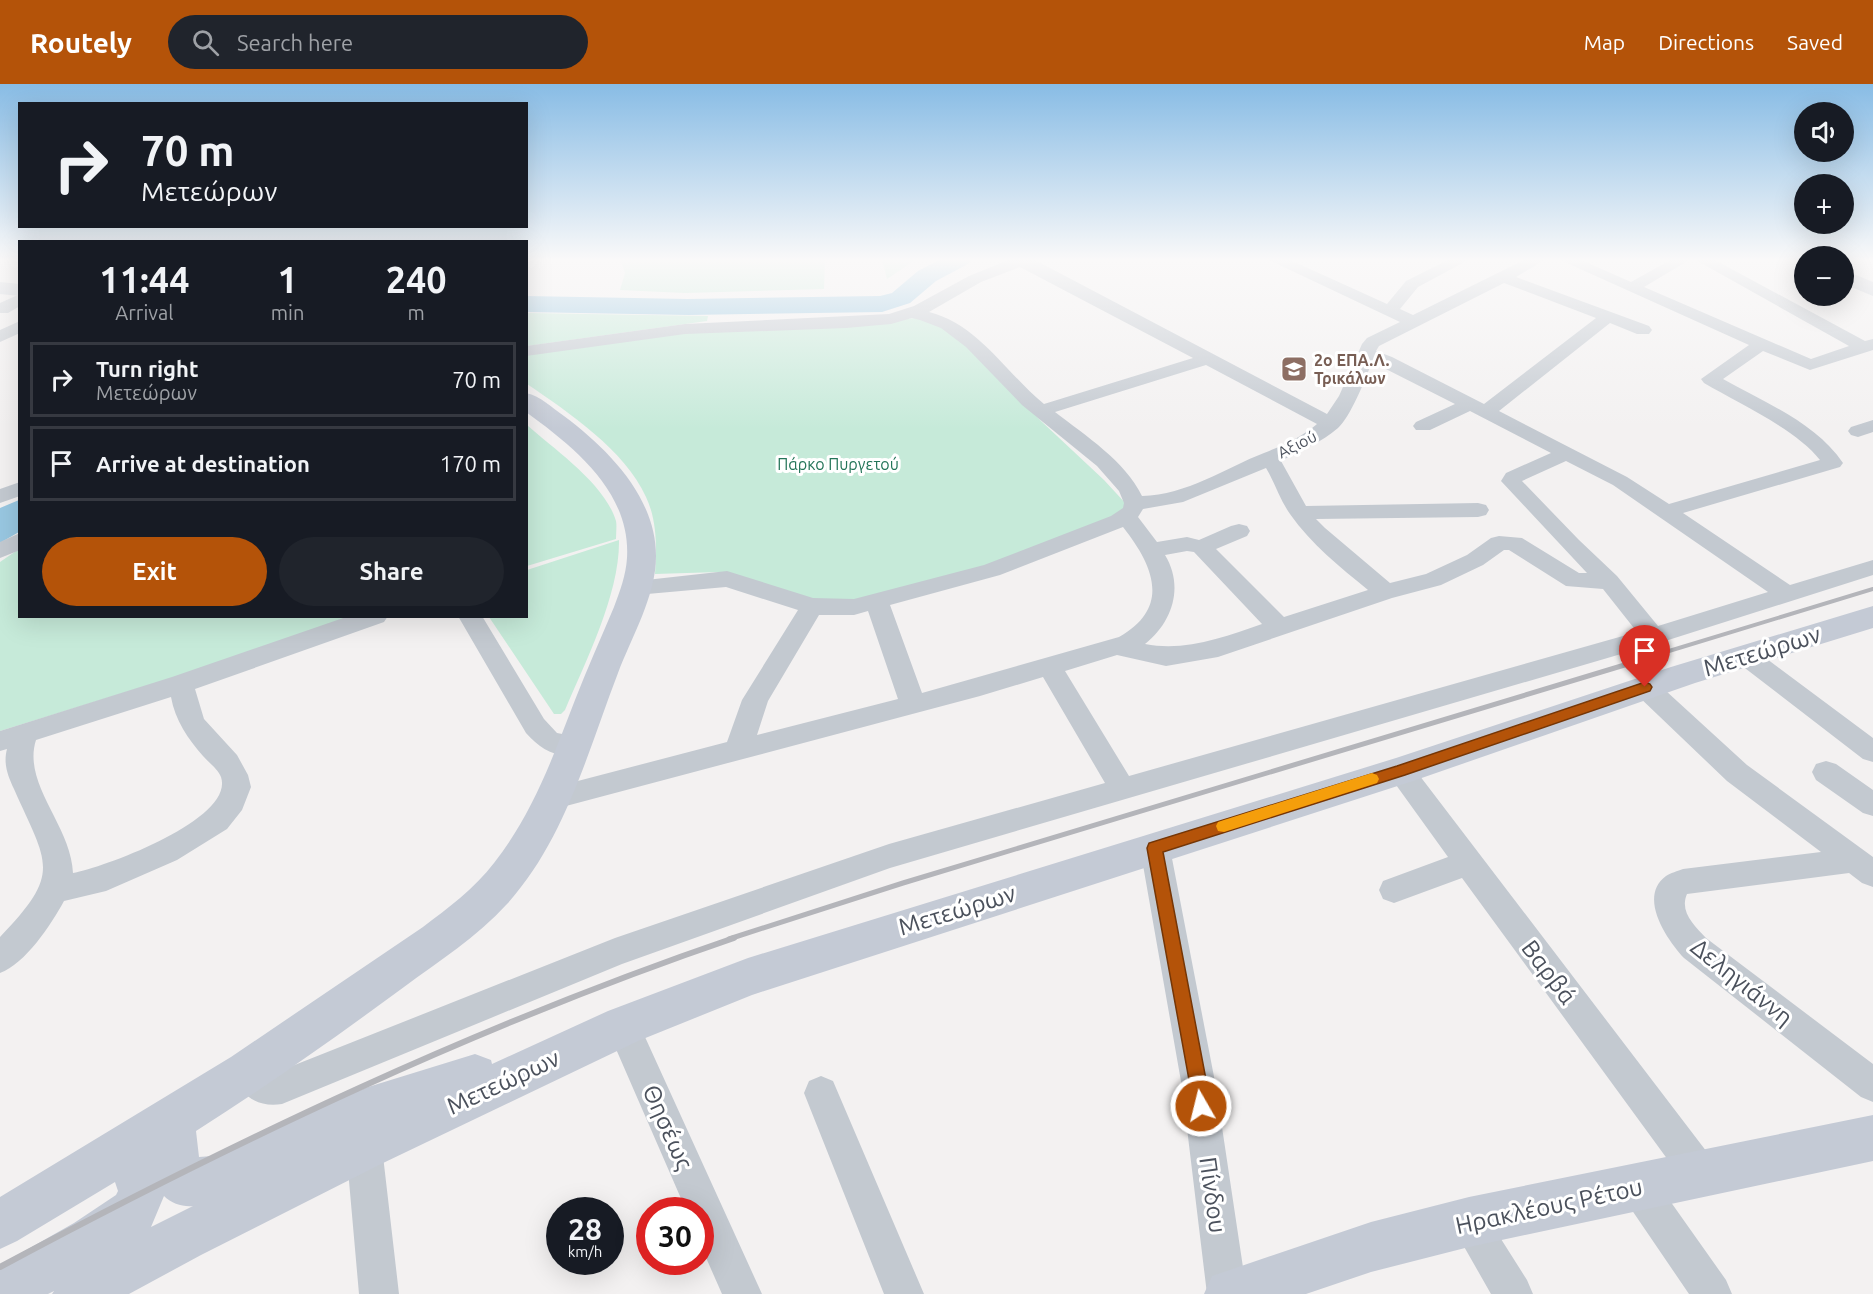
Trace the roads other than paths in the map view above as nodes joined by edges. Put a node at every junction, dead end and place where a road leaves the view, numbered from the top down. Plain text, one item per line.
1 (899, 315) edge
2 (921, 315) edge
3 (1127, 315) edge
4 (1400, 315) edge
5 (1427, 315) edge
6 (1604, 315) edge
7 (1695, 315) edge
8 (1809, 315) edge
9 (1608, 317) junction
10 (1414, 322) junction
11 (18, 327) edge
12 (1644, 330) dead end
13 (0, 337) edge
14 (1762, 344) junction
15 (1868, 346) edge
16 (528, 351) edge
17 (1366, 354) junction
18 (1208, 359) junction
19 (528, 402) edge
20 (1478, 408) junction
21 (1042, 410) junction
22 (1331, 424) junction
23 (1423, 426) dead end
24 (1568, 453) junction
25 (1268, 458) junction
26 (18, 489) edge
27 (0, 498) edge
28 (1130, 510) junction
29 (1478, 510) dead end
30 (1669, 511) junction
31 (1299, 512) junction
32 (1239, 531) dead end
33 (18, 541) edge
34 (1201, 547) junction
35 (1152, 550) junction
36 (0, 551) edge
37 (1873, 567) edge
38 (1609, 581) junction
39 (636, 587) junction
40 (1386, 592) junction
41 (1786, 593) junction
42 (877, 603) junction
43 (812, 606) junction
44 (1873, 617) edge
45 (370, 618) edge
46 (471, 618) edge
47 (1280, 628) junction
48 (1653, 636) junction
49 (1119, 647) junction
50 (1746, 656) junction
51 (1050, 667) junction
52 (181, 684) junction
53 (1645, 687) junction
54 (913, 704) junction
55 (13, 737) edge
56 (574, 745) junction
57 (739, 748) junction
58 (1873, 752) edge
59 (1400, 771) junction
60 (1826, 772) dead end
61 (1122, 788) junction
62 (551, 799) junction
63 (1873, 805) edge
64 (1155, 848) junction
65 (1467, 863) junction
66 (1863, 867) edge
67 (54, 890) junction
68 (1395, 890) dead end
69 (0, 959) edge
70 (613, 1031) junction
71 (248, 1071) junction
72 (1873, 1085) edge
73 (821, 1093) dead end
74 (172, 1120) junction
75 (1873, 1138) edge
76 (129, 1147) junction
77 (363, 1147) junction
78 (1700, 1173) junction
79 (1638, 1186) junction
80 (1469, 1222) junction
81 (0, 1224) edge
82 (0, 1293) edge
83 (78, 1294) edge
84 (379, 1294) edge
85 (742, 1294) edge
86 (904, 1294) edge
87 (1228, 1294) edge
88 (1513, 1294) edge
89 (1712, 1294) edge

1 - 16 street
2 - 21 street
3 - 18 street
4 - 10 street
5 - 10 street, Αξιού
6 - 9 street
7 - 14 street
8 - 15 street
9 - 12 street
9 - 20 street
10 - 17 street, Αξιού
11 - 13 street
14 - 15 street
14 - 30 street
17 - 20 street
17 - 22 street, Αξιού
18 - 21 street
18 - 22 street
19 - 39 street
20 - 23 street
20 - 24 street
21 - 28 street
22 - 25 street, Αξιού
24 - 30 street
24 - 38 street
25 - 28 street, Αξιού
25 - 31 street
26 - 27 street
28 - 35 street
28 - 42 street, Αξιού
29 - 31 street
30 - 41 street
31 - 40 street
32 - 34 street
33 - 36 street
34 - 35 street
34 - 47 street
35 - 49 street
37 - 41 street
38 - 40 street
38 - 48 street
39 - 43 street, Αξιού
39 - 56 street
40 - 47 street
41 - 48 street
42 - 43 street, Αξιού
42 - 54 street
43 - 57 street
44 - 50 street, Μετεώρων
45 - 52 street
46 - 56 street
47 - 49 street
48 - 61 street
49 - 51 street
50 - 53 street, Μετεώρων
50 - 58 street
51 - 54 street
51 - 61 street
52 - 55 street
52 - 67 street
53 - 59 street, Μετεώρων
53 - 66 street
54 - 57 street
55 - 67 street
56 - 62 street
57 - 62 street
59 - 64 street, Μετεώρων
59 - 65 street, Βαρβά
60 - 63 street
61 - 71 street
62 - 71 street
64 - 70 street, Μετεώρων
64 - 87 street, Πίνδου
65 - 68 street
65 - 78 street, Βαρβά
66 - 72 street, Δεληγιάννη
67 - 69 street
70 - 74 street
70 - 77 street, Μετεώρων
70 - 85 street, Θησέως
71 - 74 street
73 - 86 street
74 - 76 street
75 - 78 street, Ηρακλέους Ρέτου
76 - 81 street
76 - 82 street
77 - 83 street, Μετεώρων
77 - 84 street
78 - 79 street, Ηρακλέους Ρέτου
79 - 80 street, Ηρακλέους Ρέτου
79 - 89 street
80 - 87 street, Ηρακλέους Ρέτου
80 - 88 street

